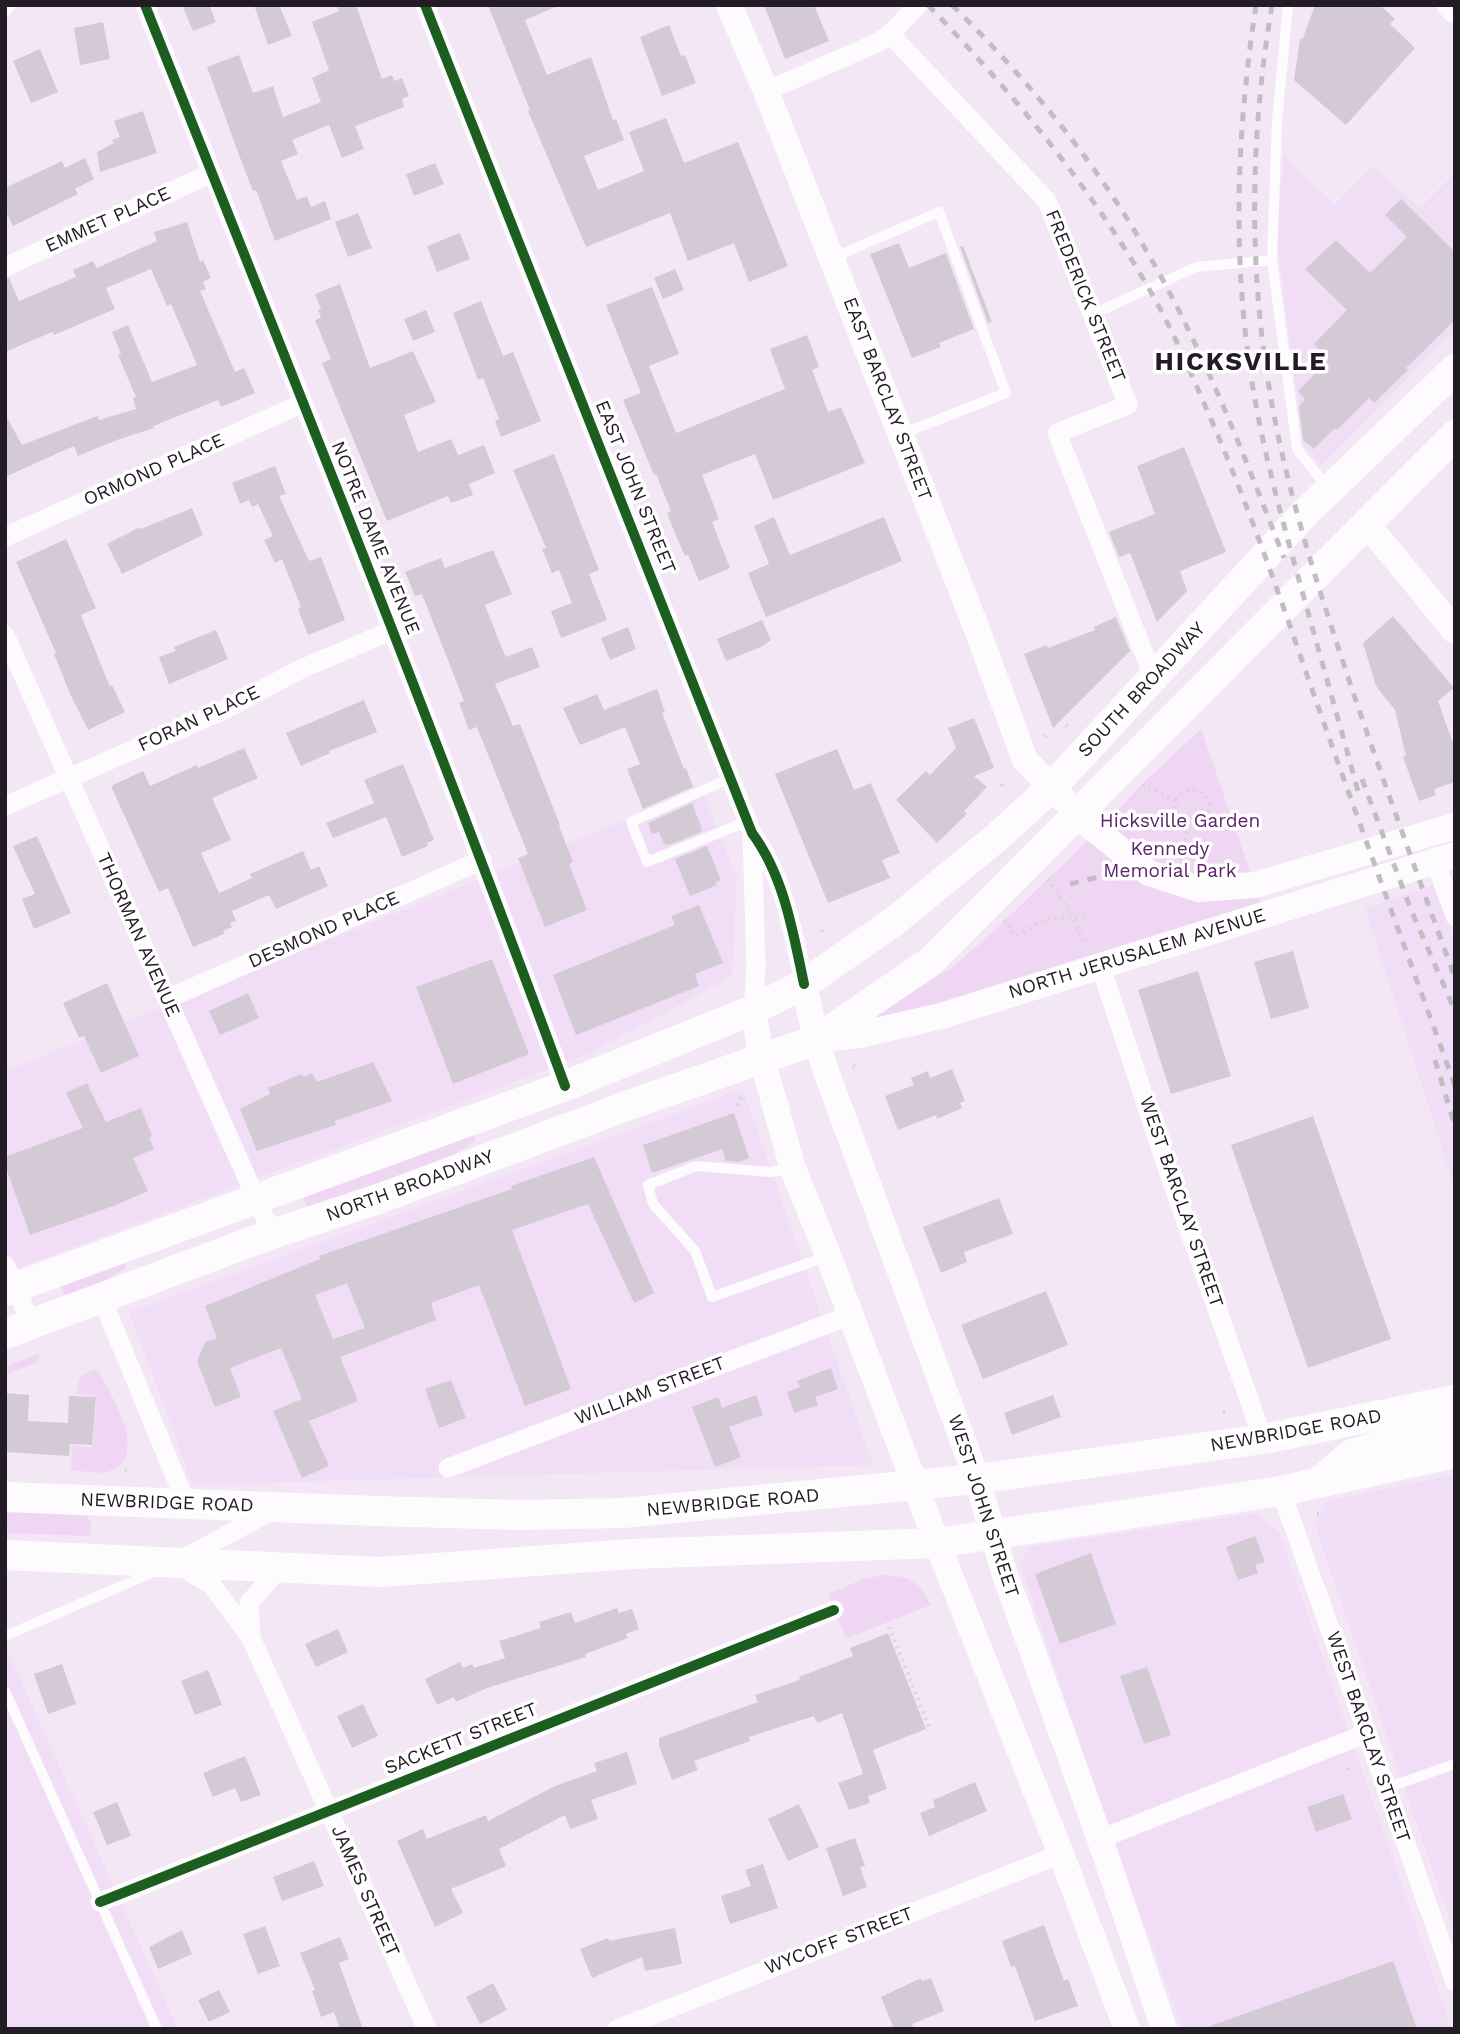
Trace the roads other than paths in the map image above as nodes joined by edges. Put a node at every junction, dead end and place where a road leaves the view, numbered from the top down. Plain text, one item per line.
1 (145, 5) edge
2 (425, 5) edge
3 (729, 5) edge
4 (918, 5) edge
5 (1289, 5) edge
6 (1450, 5) edge
7 (1455, 10) edge
8 (890, 34) junction
9 (766, 91) junction
10 (212, 173) junction
11 (832, 258) junction
12 (1272, 260) junction
13 (5, 267) edge
14 (1093, 314) junction
15 (1455, 369) edge
16 (303, 403) junction
17 (901, 435) junction
18 (1455, 435) edge
19 (1329, 490) junction
20 (1367, 524) junction
21 (5, 537) edge
22 (393, 630) junction
23 (1455, 631) edge
24 (5, 635) edge
25 (1154, 679) junction
26 (732, 777) junction
27 (69, 778) junction
28 (1052, 788) junction
29 (5, 806) edge
30 (1076, 814) junction
31 (1455, 826) edge
32 (750, 827) junction
33 (1445, 858) edge
34 (482, 860) junction
35 (1455, 916) edge
36 (1093, 957) junction
37 (804, 984) junction
38 (167, 999) junction
39 (753, 1010) junction
40 (816, 1040) junction
41 (762, 1059) junction
42 (565, 1086) junction
43 (793, 1169) junction
44 (256, 1199) junction
45 (272, 1234) junction
46 (828, 1255) junction
47 (9, 1281) edge
48 (102, 1299) junction
49 (851, 1315) junction
50 (18, 1330) edge
51 (1455, 1401) edge
52 (1455, 1424) edge
53 (1263, 1439) junction
54 (1455, 1453) edge
55 (448, 1468) dead end
56 (977, 1479) junction
57 (1317, 1483) junction
58 (915, 1487) junction
59 (1282, 1491) junction
60 (5, 1497) edge
61 (186, 1503) junction
62 (279, 1507) junction
63 (993, 1534) junction
64 (937, 1543) junction
65 (5, 1555) edge
66 (176, 1563) junction
67 (280, 1567) junction
68 (835, 1610) dead end
69 (5, 1636) edge
70 (251, 1638) junction
71 (5, 1691) edge
72 (1367, 1733) junction
73 (1455, 1764) edge
74 (1386, 1788) junction
75 (329, 1811) junction
76 (1100, 1839) junction
77 (1061, 1854) junction
78 (100, 1902) junction
79 (1455, 1982) edge
80 (157, 2029) edge
81 (427, 2029) edge
82 (617, 2029) edge
83 (1127, 2029) edge
84 (1164, 2029) edge

1 - 10 street, NOTRE DAME AVENUE
2 - 26 street, EAST JOHN STREET
3 - 9 main road, EAST BARCLAY STREET
4 - 8 street
5 - 12 lane
6 - 7 main road
8 - 9 street
8 - 14 street, FREDERICK STREET
9 - 11 main road, EAST BARCLAY STREET
10 - 13 street, EMMET PLACE
10 - 16 street, NOTRE DAME AVENUE
11 - 17 main road, EAST BARCLAY STREET
11 - 17 lane
12 - 14 lane
12 - 19 lane
14 - 25 street, FREDERICK STREET
15 - 19 main road, SOUTH BROADWAY
16 - 21 street, ORMOND PLACE
16 - 22 street, NOTRE DAME AVENUE
17 - 28 main road, EAST BARCLAY STREET
18 - 20 main road, SOUTH BROADWAY
19 - 25 main road, SOUTH BROADWAY
20 - 23 main road
20 - 30 main road, SOUTH BROADWAY
22 - 27 street, FORAN PLACE
22 - 34 street, NOTRE DAME AVENUE
24 - 27 street, THORMAN AVENUE
25 - 28 main road, SOUTH BROADWAY
26 - 32 street, EAST JOHN STREET
26 - 32 lane
27 - 29 street, FORAN PLACE
27 - 38 street, THORMAN AVENUE
28 - 30 main road, EAST BARCLAY STREET
28 - 37 main road, SOUTH BROADWAY
30 - 31 main road, EAST BARCLAY STREET
30 - 40 main road, SOUTH BROADWAY
32 - 37 street, EAST JOHN STREET
32 - 39 street, EAST JOHN STREET
33 - 35 street
33 - 36 main road, NORTH JERUSALEM AVENUE
34 - 38 street, DESMOND PLACE
34 - 42 street, NOTRE DAME AVENUE
36 - 40 main road, NORTH JERUSALEM AVENUE
36 - 53 street, WEST BARCLAY STREET
37 - 39 main road
37 - 40 main road, WEST JOHN STREET
38 - 44 street, THORMAN AVENUE
39 - 41 main road
39 - 42 main road
40 - 41 main road, NORTH BROADWAY
40 - 56 main road, WEST JOHN STREET
41 - 43 main road
41 - 45 main road, NORTH BROADWAY
42 - 44 main road
43 - 46 main road
43 - 46 lane
44 - 45 street, THORMAN AVENUE
44 - 47 main road
45 - 48 main road, NORTH BROADWAY
46 - 49 main road
47 - 50 street
48 - 50 main road, NORTH BROADWAY
48 - 61 street
49 - 55 street, WILLIAM STREET
49 - 58 main road
51 - 53 main road, NEWBRIDGE ROAD
52 - 57 main road
53 - 56 main road, NEWBRIDGE ROAD
54 - 57 main road
56 - 58 main road, NEWBRIDGE ROAD
56 - 63 main road, WEST JOHN STREET
57 - 59 main road
58 - 62 main road, NEWBRIDGE ROAD
58 - 64 main road
59 - 63 main road
59 - 72 street, WEST BARCLAY STREET
60 - 61 main road, NEWBRIDGE ROAD
61 - 62 main road, NEWBRIDGE ROAD
62 - 66 street
63 - 64 main road
63 - 76 main road, WEST JOHN STREET
64 - 67 main road
64 - 77 main road
65 - 66 main road
66 - 67 main road
66 - 69 lane
66 - 70 street, JAMES STREET
67 - 70 street, JAMES STREET
68 - 75 street, SACKETT STREET
70 - 75 street, JAMES STREET
71 - 78 lane
72 - 74 street, WEST BARCLAY STREET
72 - 76 street
73 - 74 lane
74 - 79 street, WEST BARCLAY STREET
75 - 78 street, SACKETT STREET
75 - 81 street, JAMES STREET
76 - 84 main road, WEST JOHN STREET
77 - 82 street, WYCOFF STREET
77 - 83 main road
78 - 80 lane

